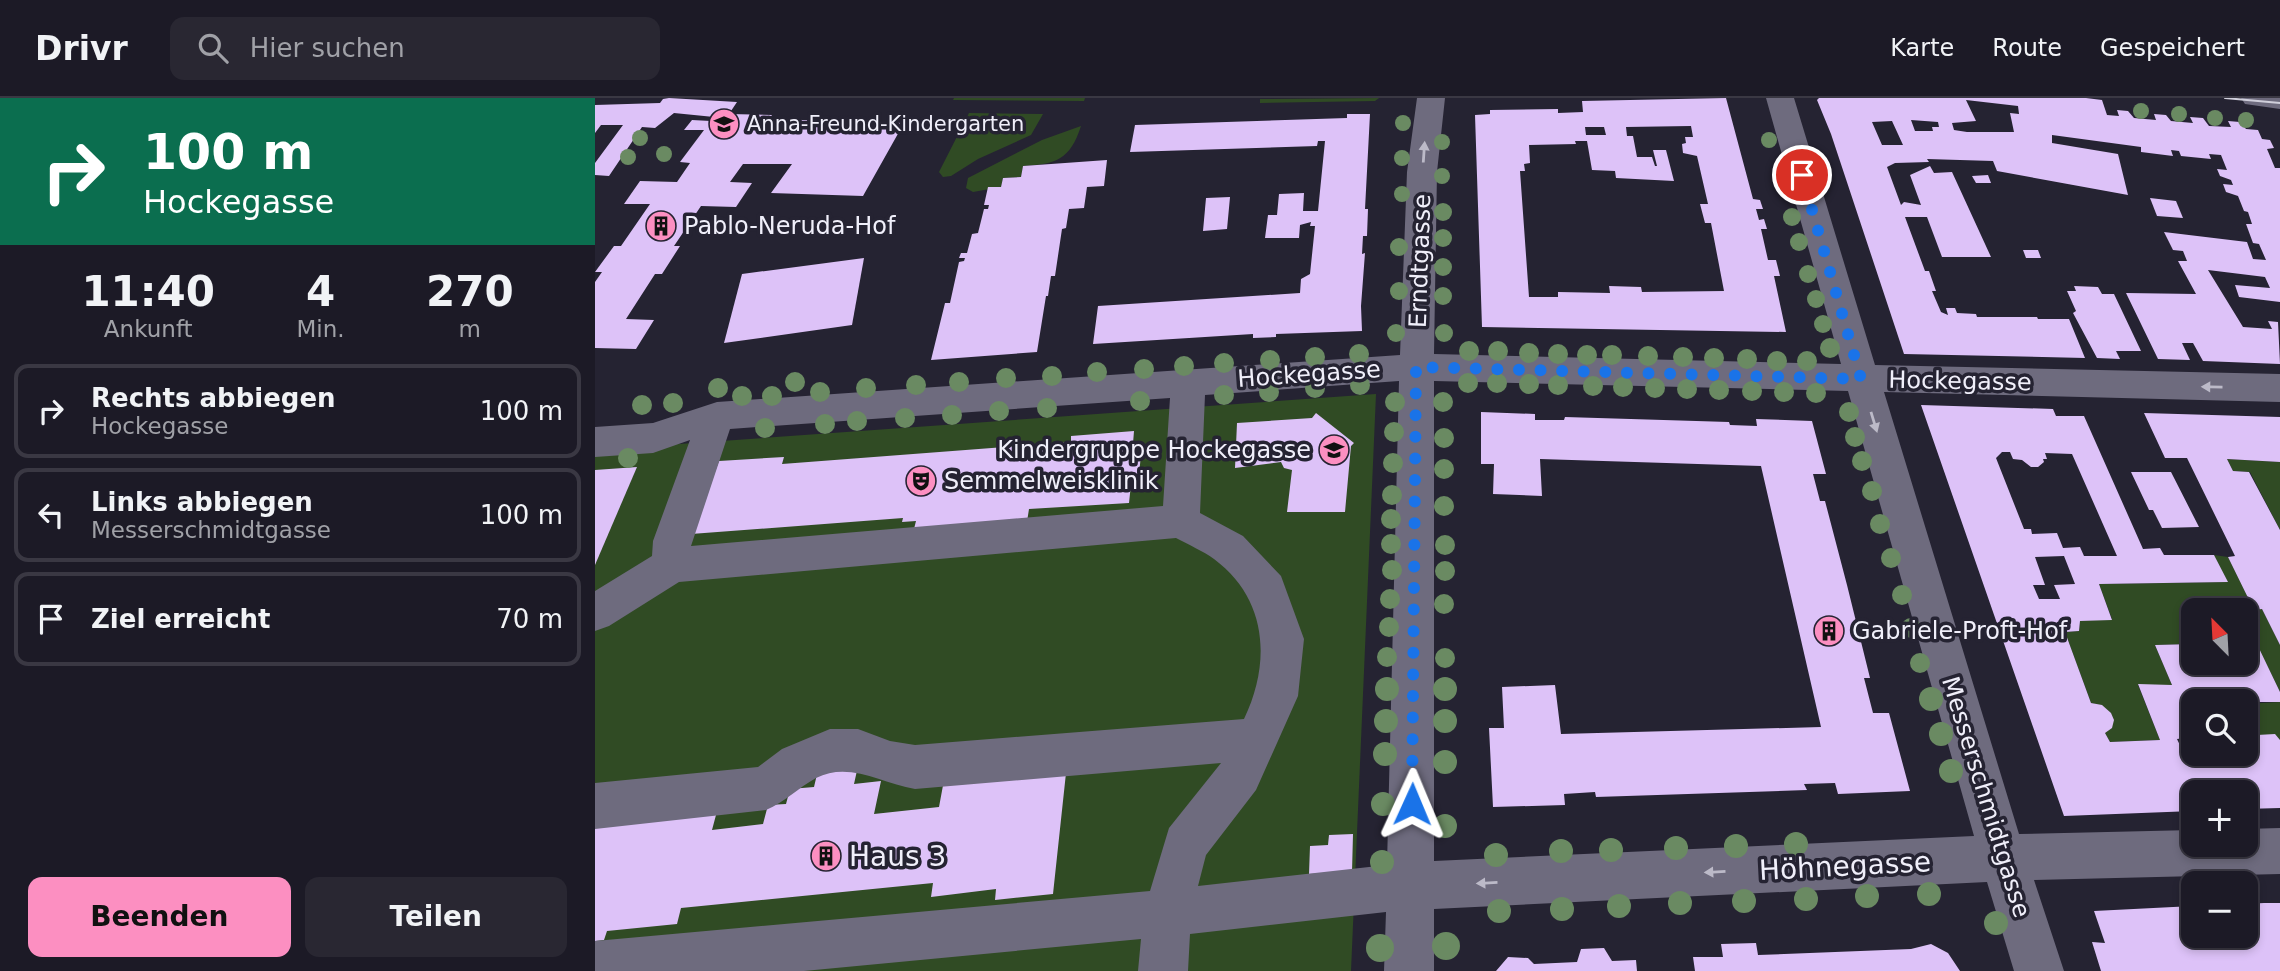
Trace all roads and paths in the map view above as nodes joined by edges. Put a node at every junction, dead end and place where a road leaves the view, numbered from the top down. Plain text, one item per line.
1 (1431, 98) edge
2 (1780, 98) edge
3 (1416, 367) junction
4 (1861, 379) junction
5 (1188, 383) junction
6 (2280, 388) edge
7 (717, 416) junction
8 (595, 442) edge
9 (1181, 520) junction
10 (672, 565) junction
11 (595, 613) edge
12 (1256, 739) junction
13 (595, 806) edge
14 (2280, 851) edge
15 (2003, 858) junction
16 (1411, 886) junction
17 (1168, 913) junction
18 (595, 966) edge
19 (1163, 971) edge
20 (1409, 971) edge
21 (2039, 971) edge

3 -> 1 street, Erndtgasse
2 - 4 street, Messerschmidtgasse
3 - 4 street, Hockegasse
3 - 5 street, Hockegasse
3 - 16 street, Erndtgasse
6 -> 4 street, Hockegasse
4 -> 15 street, Messerschmidtgasse
5 - 7 street, Hockegasse
5 - 9 street
7 - 8 street, Hockegasse
7 - 10 street
9 - 10 street
9 - 12 street
10 - 11 street
12 - 13 street
12 - 17 street
14 - 15 street, Höhnegasse
15 -> 16 street, Höhnegasse
15 - 21 street, Messerschmidtgasse
16 - 17 street, Höhnegasse
16 - 20 street, Erndtgasse
17 - 18 street, Höhnegasse
17 - 19 street

